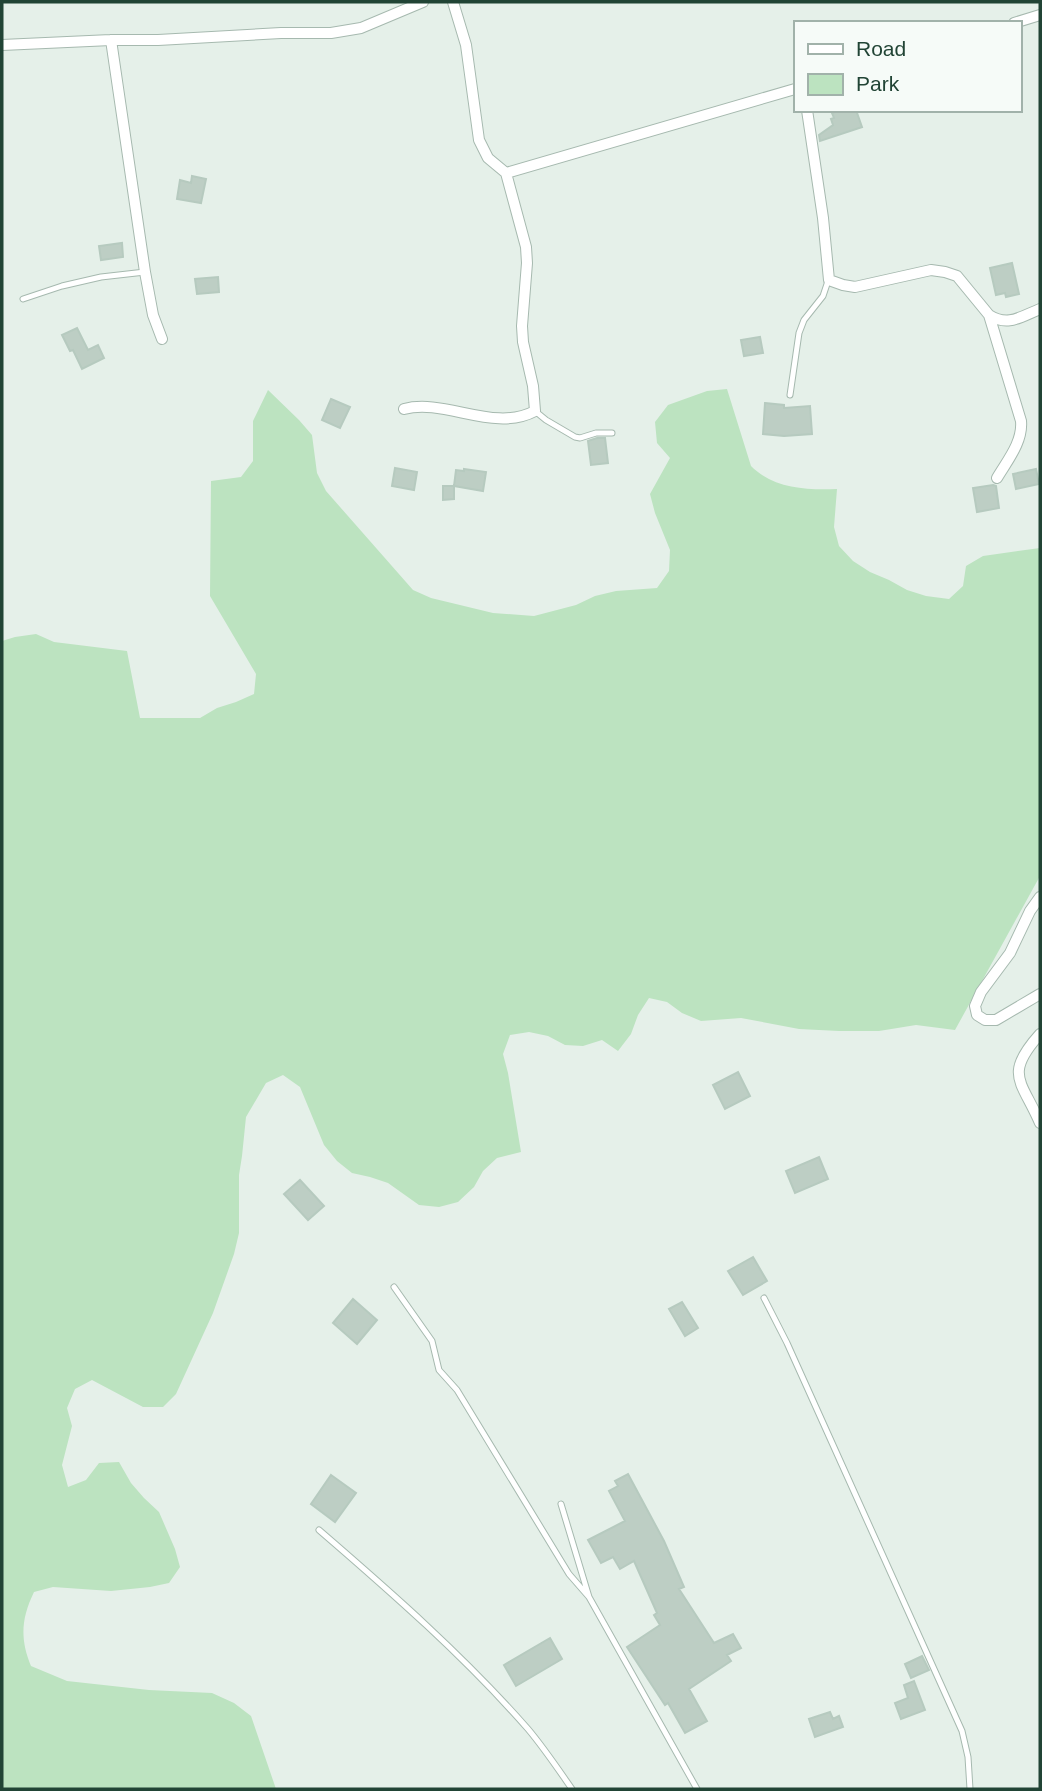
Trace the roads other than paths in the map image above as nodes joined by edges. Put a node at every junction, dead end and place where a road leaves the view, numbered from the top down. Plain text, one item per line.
1 (423, 2) edge
2 (453, 2) edge
3 (1040, 15) edge
4 (1020, 21) edge
5 (111, 40) junction
6 (2, 45) edge
7 (794, 89) edge
8 (807, 112) edge
9 (506, 173) junction
10 (145, 272) junction
11 (829, 280) junction
12 (23, 299) dead end
13 (1040, 309) edge
14 (989, 315) junction
15 (162, 339) dead end
16 (790, 395) dead end
17 (404, 409) dead end
18 (535, 411) junction
19 (612, 433) dead end
20 (997, 478) dead end
21 (1040, 897) edge
22 (1040, 994) edge
23 (1040, 1034) edge
24 (1040, 1123) edge
25 (394, 1287) dead end
26 (764, 1297) dead end
27 (561, 1504) dead end
28 (319, 1530) dead end
29 (589, 1597) junction
30 (572, 1789) edge
31 (697, 1789) edge
32 (970, 1789) edge

1 - 5 street
2 - 9 street
3 - 4 street
5 - 6 street
5 - 10 street
7 - 9 street
8 - 11 street
9 - 18 street
10 - 12 lane
10 - 15 street
11 - 14 street
11 - 16 lane
13 - 14 street
14 - 20 street
17 - 18 street
18 - 19 lane
21 - 22 street
23 - 24 street
25 - 29 lane
26 - 32 lane
27 - 29 lane
28 - 30 lane
29 - 31 lane

